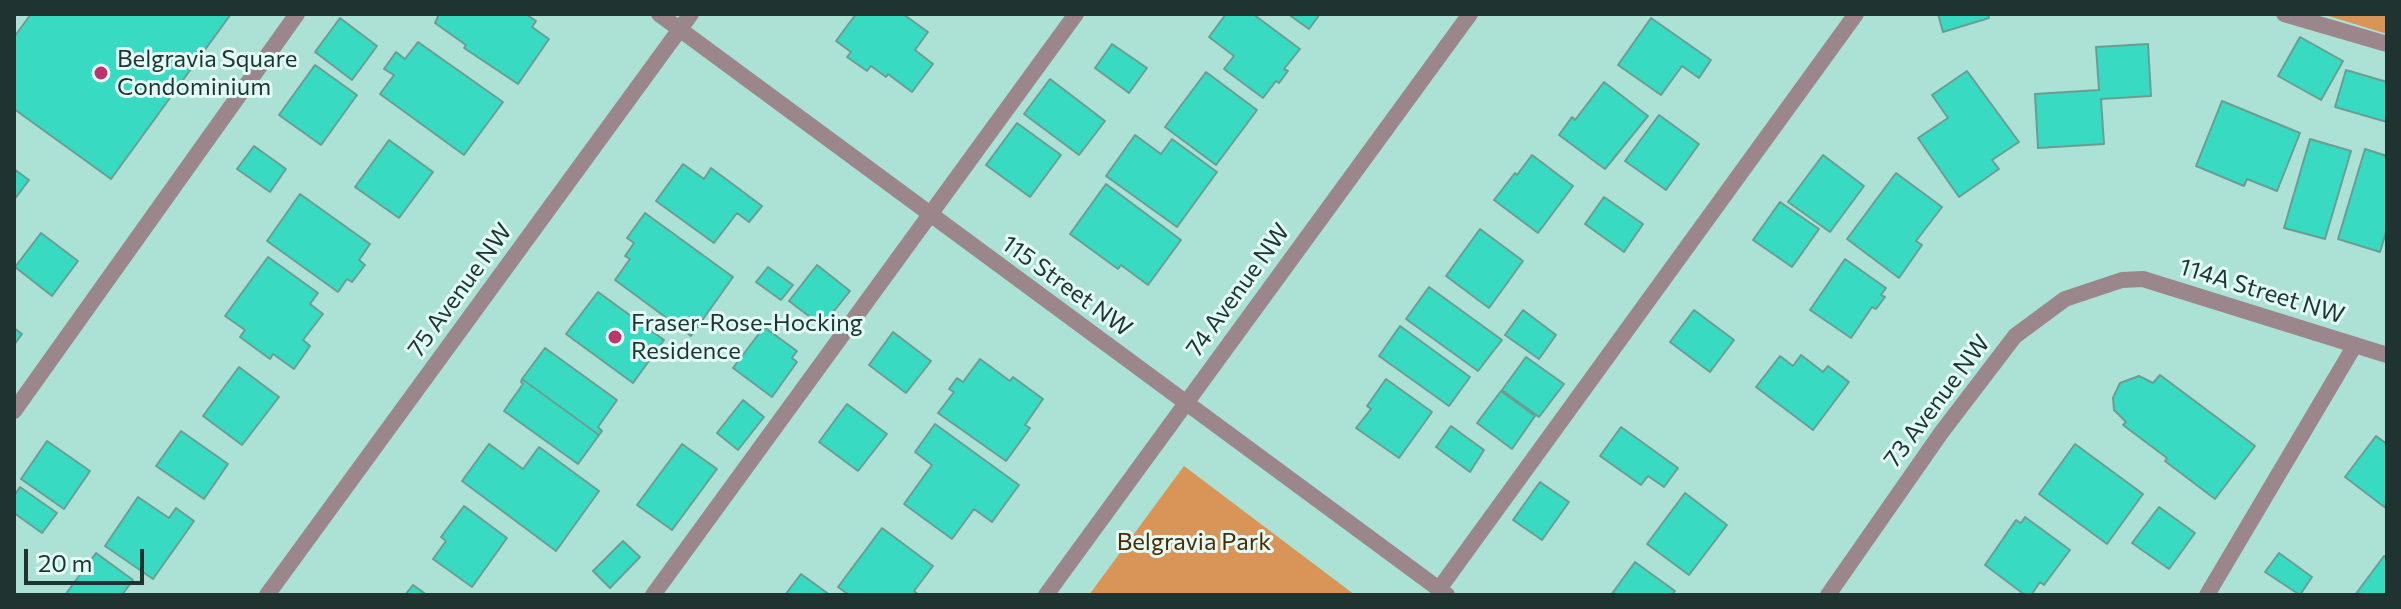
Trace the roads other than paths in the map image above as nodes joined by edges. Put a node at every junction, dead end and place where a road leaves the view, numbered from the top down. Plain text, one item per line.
1 (297, 14) edge
2 (659, 14) edge
3 (691, 14) edge
4 (1076, 14) edge
5 (1470, 14) edge
6 (1856, 14) edge
7 (2284, 14) edge
8 (680, 29) junction
9 (2387, 44) edge
10 (930, 215) junction
11 (2122, 280) joint
12 (2355, 345) junction
13 (2387, 355) edge
14 (1185, 403) junction
15 (14, 411) edge
16 (1443, 592) edge
17 (267, 595) edge
18 (653, 595) edge
19 (1046, 595) edge
20 (1828, 595) edge
21 (2207, 595) edge

1 - 15 street
2 - 8 street, 115 Street NW
3 - 8 street, 75 Avenue NW
4 - 10 street
5 - 14 street, 74 Avenue NW
6 - 16 street
7 - 9 street
8 - 10 street, 115 Street NW
8 - 17 street, 75 Avenue NW
10 - 14 street, 115 Street NW
10 - 18 street
11 - 12 street, 114A Street NW
11 - 20 street, 73 Avenue NW
12 - 13 street, 114A Street NW
12 - 21 street
14 - 16 street, 115 Street NW
14 - 19 street, 74 Avenue NW

